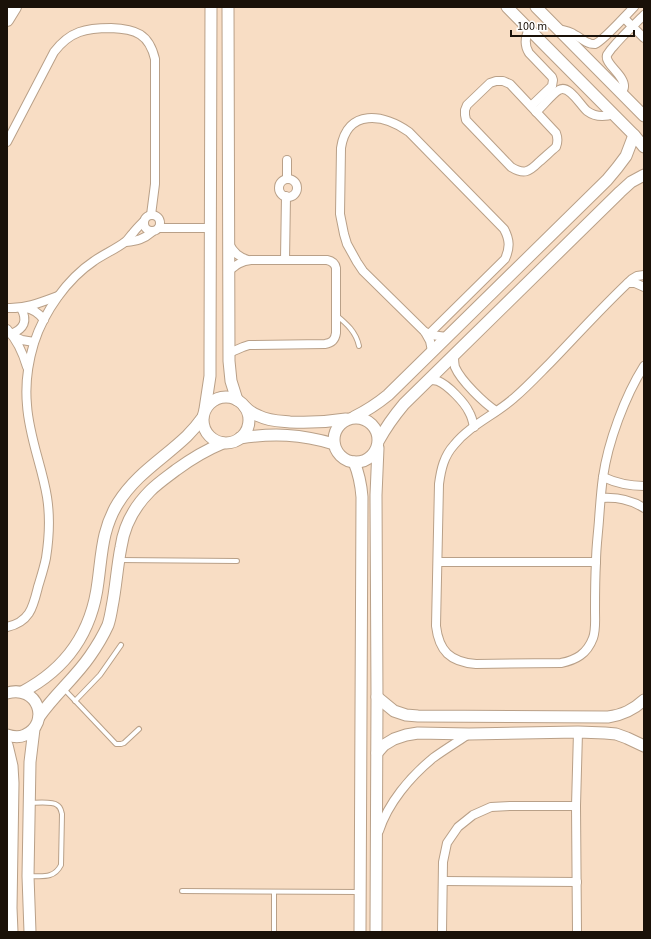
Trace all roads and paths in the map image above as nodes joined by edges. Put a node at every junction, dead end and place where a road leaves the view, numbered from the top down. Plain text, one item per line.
1 (15, 7) edge
2 (507, 7) edge
3 (536, 7) edge
4 (634, 7) edge
5 (211, 12) edge
6 (228, 12) edge
7 (644, 15) edge
8 (624, 18) junction
9 (7, 20) edge
10 (633, 26) junction
11 (529, 29) junction
12 (557, 29) junction
13 (607, 35) junction
14 (644, 38) edge
15 (615, 44) junction
16 (622, 93) junction
17 (534, 109) junction
18 (614, 114) junction
19 (644, 116) edge
20 (634, 135) junction
21 (7, 142) edge
22 (644, 147) edge
23 (287, 160) dead end
24 (644, 175) edge
25 (287, 179) junction
26 (286, 196) junction
27 (151, 215) junction
28 (143, 222) junction
29 (210, 228) junction
30 (155, 230) junction
31 (126, 242) junction
32 (229, 244) junction
33 (249, 260) junction
34 (285, 260) junction
35 (229, 271) junction
36 (644, 275) edge
37 (628, 283) junction
38 (644, 287) edge
39 (58, 296) junction
40 (7, 308) edge
41 (21, 308) junction
42 (336, 315) junction
43 (44, 320) junction
44 (9, 332) edge
45 (427, 333) junction
46 (446, 337) junction
47 (229, 338) junction
48 (34, 342) junction
49 (249, 346) junction
50 (359, 346) dead end
51 (432, 351) junction
52 (229, 353) junction
53 (454, 355) junction
54 (644, 366) edge
55 (27, 368) junction
56 (429, 380) junction
57 (240, 403) junction
58 (496, 411) junction
59 (204, 413) junction
60 (350, 418) junction
61 (474, 427) junction
62 (240, 438) junction
63 (223, 443) junction
64 (334, 444) junction
65 (378, 444) junction
66 (354, 462) junction
67 (603, 477) junction
68 (644, 486) edge
69 (601, 498) junction
70 (644, 508) edge
71 (119, 560) junction
72 (237, 561) dead end
73 (438, 562) junction
74 (596, 562) junction
75 (7, 627) edge
76 (121, 645) dead end
77 (76, 646) junction
78 (89, 658) junction
79 (63, 688) junction
80 (22, 692) junction
81 (7, 693) edge
82 (377, 697) junction
83 (644, 700) edge
84 (75, 701) junction
85 (39, 716) junction
86 (34, 729) junction
87 (139, 729) dead end
88 (578, 732) junction
89 (469, 734) junction
90 (7, 735) edge
91 (7, 745) edge
92 (644, 746) edge
93 (377, 753) junction
94 (29, 803) junction
95 (576, 806) junction
96 (376, 839) junction
97 (28, 876) junction
98 (443, 881) junction
99 (577, 882) junction
100 (182, 891) dead end
101 (274, 892) junction
102 (360, 892) junction
103 (9, 903) edge
104 (12, 932) edge
105 (30, 932) edge
106 (274, 932) edge
107 (360, 932) edge
108 (376, 932) edge
109 (442, 932) edge
110 (577, 932) edge

1 - 9 main road
2 - 11 street
3 - 12 street
4 - 8 street
5 - 6 street
5 - 29 street
6 - 32 street
7 - 10 street
8 - 10 street
8 - 13 street
10 - 14 street
10 - 15 street
11 - 17 street
11 - 18 street
12 - 13 street
12 - 16 street
13 - 15 street
15 - 16 street
16 - 19 street
17 - 17 street
17 - 18 street
18 - 20 street
20 - 22 street
20 - 46 street
21 - 27 street
23 - 25 street
24 - 53 street
25 - 26 street
25 - 26 street
26 - 34 street
27 - 28 street
27 - 30 street
28 - 30 street
28 - 31 street
29 - 30 street
29 - 59 street
30 - 31 street
31 - 39 street
32 - 33 street
32 - 35 street
33 - 34 street
33 - 35 street
34 - 42 street
35 - 47 street
36 - 37 street
37 - 38 street
37 - 58 street
39 - 41 street
39 - 43 street
40 - 41 street
41 - 43 street
41 - 44 street
42 - 49 street
42 - 50 lane
43 - 48 street
44 - 48 street
44 - 55 street
45 - 45 street
45 - 46 street
45 - 51 street
46 - 51 street
47 - 49 street
47 - 52 street
48 - 55 street
49 - 52 street
51 - 60 street
52 - 57 street
53 - 56 street
53 - 58 street
54 - 67 street
55 - 75 street
56 - 61 street
56 - 65 street
57 - 59 street
57 - 60 street
57 - 62 street
58 - 61 street
59 - 63 street
59 - 77 street
60 - 64 street
60 - 65 street
61 - 73 street
62 - 63 street
62 - 64 street
63 - 71 street
64 - 66 street
65 - 66 street
65 - 82 street
66 - 102 street
67 - 68 street
67 - 69 street
69 - 70 street
69 - 74 street
71 - 72 lane
71 - 78 street
73 - 74 street
73 - 74 street
76 - 84 lane
77 - 78 street
77 - 80 street
78 - 79 street
79 - 84 lane
79 - 85 street
80 - 81 street
80 - 85 street
82 - 83 street
82 - 93 street
84 - 87 lane
85 - 86 street
86 - 90 street
86 - 94 street
88 - 89 street
88 - 92 street
88 - 95 street
89 - 93 street
89 - 96 street
91 - 103 street
93 - 96 street
94 - 97 street
94 - 97 lane
95 - 98 street
95 - 99 street
96 - 108 street
97 - 105 street
98 - 99 street
98 - 109 street
99 - 110 street
100 - 101 lane
101 - 102 lane
101 - 106 lane
102 - 107 street
103 - 104 street

